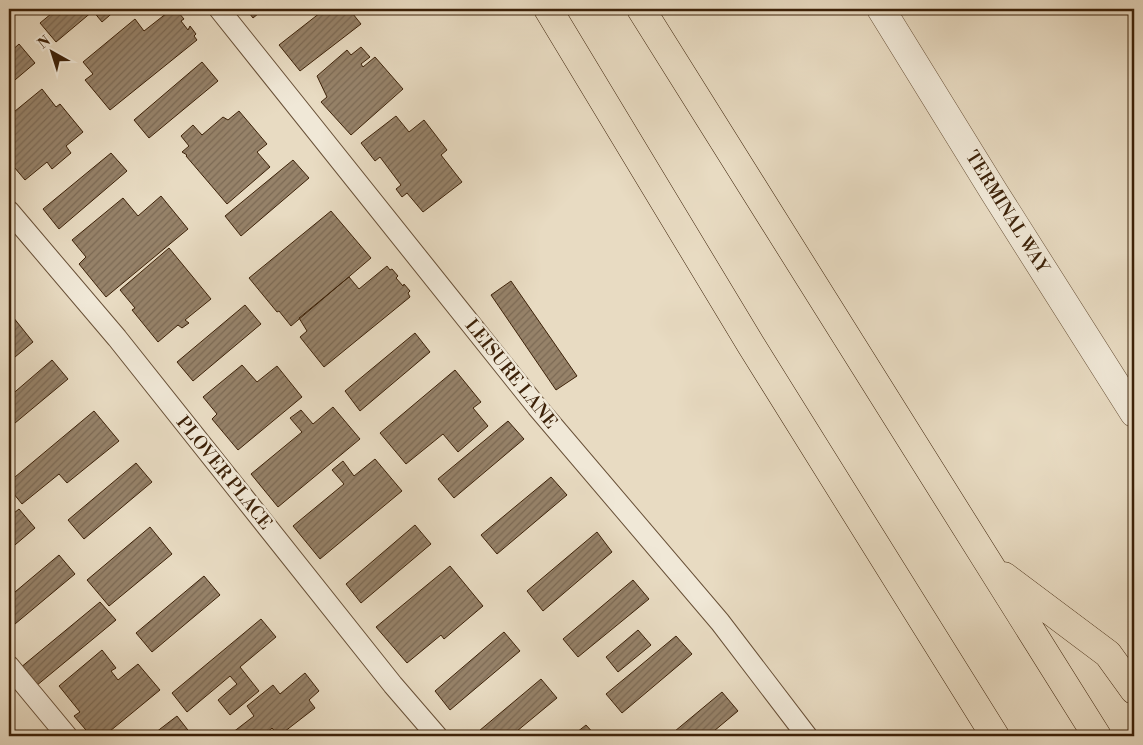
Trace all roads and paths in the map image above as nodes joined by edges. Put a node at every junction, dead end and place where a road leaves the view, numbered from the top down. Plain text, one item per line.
1 (219, 9) edge
2 (548, 9) edge
3 (641, 9) edge
4 (881, 9) edge
5 (9, 211) edge
6 (1134, 413) edge
7 (990, 566) junction
8 (9, 666) edge
9 (964, 688) junction
10 (1134, 690) edge
11 (67, 736) edge
12 (437, 736) edge
13 (807, 736) edge
14 (978, 736) edge
15 (995, 736) edge
16 (1097, 736) edge

1 - 13 lane, LEISURE LANE
2 - 9 highway
3 - 7 highway
4 - 6 street, TERMINAL WAY
5 - 12 lane, PLOVER PLACE
7 - 10 highway
7 - 16 highway
8 - 11 lane
9 - 14 highway
9 - 15 highway

